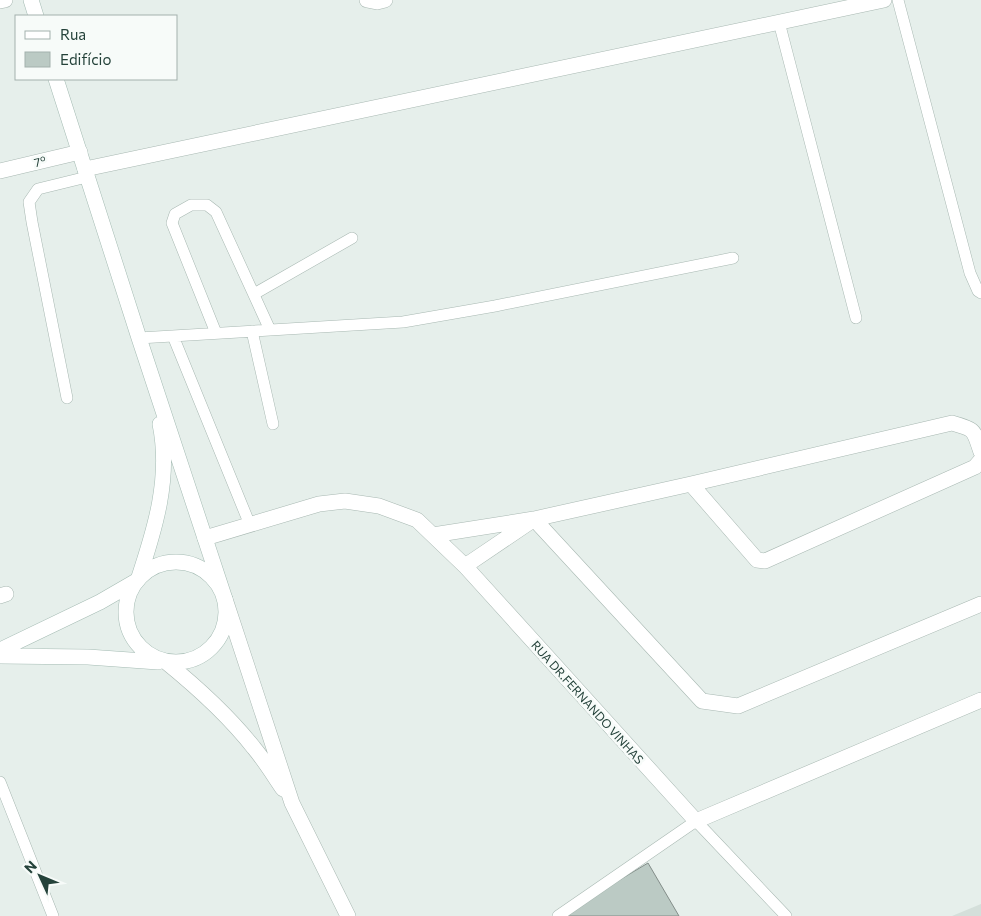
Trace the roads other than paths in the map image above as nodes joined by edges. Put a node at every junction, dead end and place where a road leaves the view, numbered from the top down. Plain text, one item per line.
1 (5, 0) edge
2 (31, 0) edge
3 (366, 0) edge
4 (385, 0) edge
5 (884, 0) edge
6 (898, 0) edge
7 (0, 1) edge
8 (36, 15) edge
9 (780, 22) junction
10 (56, 80) edge
11 (80, 152) junction
12 (0, 171) edge
13 (86, 173) junction
14 (352, 238) dead end
15 (733, 258) dead end
16 (981, 293) edge
17 (254, 294) junction
18 (856, 318) dead end
19 (252, 330) junction
20 (270, 330) junction
21 (216, 333) junction
22 (173, 336) junction
23 (139, 338) junction
24 (149, 368) junction
25 (67, 398) dead end
26 (272, 424) dead end
27 (981, 452) edge
28 (981, 460) edge
29 (690, 484) junction
30 (534, 519) junction
31 (250, 524) junction
32 (433, 535) junction
33 (205, 538) junction
34 (465, 566) junction
35 (138, 580) junction
36 (225, 599) junction
37 (981, 604) edge
38 (0, 650) edge
39 (0, 656) edge
40 (166, 662) junction
41 (981, 700) edge
42 (0, 782) edge
43 (292, 803) junction
44 (696, 820) junction
45 (53, 916) edge
46 (348, 916) edge
47 (558, 916) edge
48 (786, 916) edge

1 - 7 street
2 - 8 street
3 - 4 street
5 - 9 street
6 - 16 lane
9 - 13 street
9 - 18 lane
10 - 11 street
11 - 12 street, 7º
11 - 13 street
13 - 23 street
13 - 25 lane
14 - 17 lane
15 - 20 lane
17 - 20 lane
17 - 21 lane
19 - 20 lane
19 - 21 lane
19 - 26 lane
21 - 22 lane
22 - 23 lane
22 - 31 lane
23 - 24 street
24 - 33 street
24 - 35 street
27 - 29 street
28 - 29 street
29 - 30 street
30 - 32 street
30 - 34 street
30 - 37 street
31 - 32 street, RUA DR.FERNANDO VINHAS
31 - 33 street, RUA DR.FERNANDO VINHAS
32 - 34 street, RUA DR.FERNANDO VINHAS
33 - 36 street
34 - 44 street, RUA DR.FERNANDO VINHAS
35 - 36 street
35 - 38 street
35 - 40 street
36 - 40 street
36 - 43 street
39 - 40 street
40 - 43 street
41 - 44 street
42 - 45 lane
43 - 46 street
44 - 47 lane
44 - 48 lane

